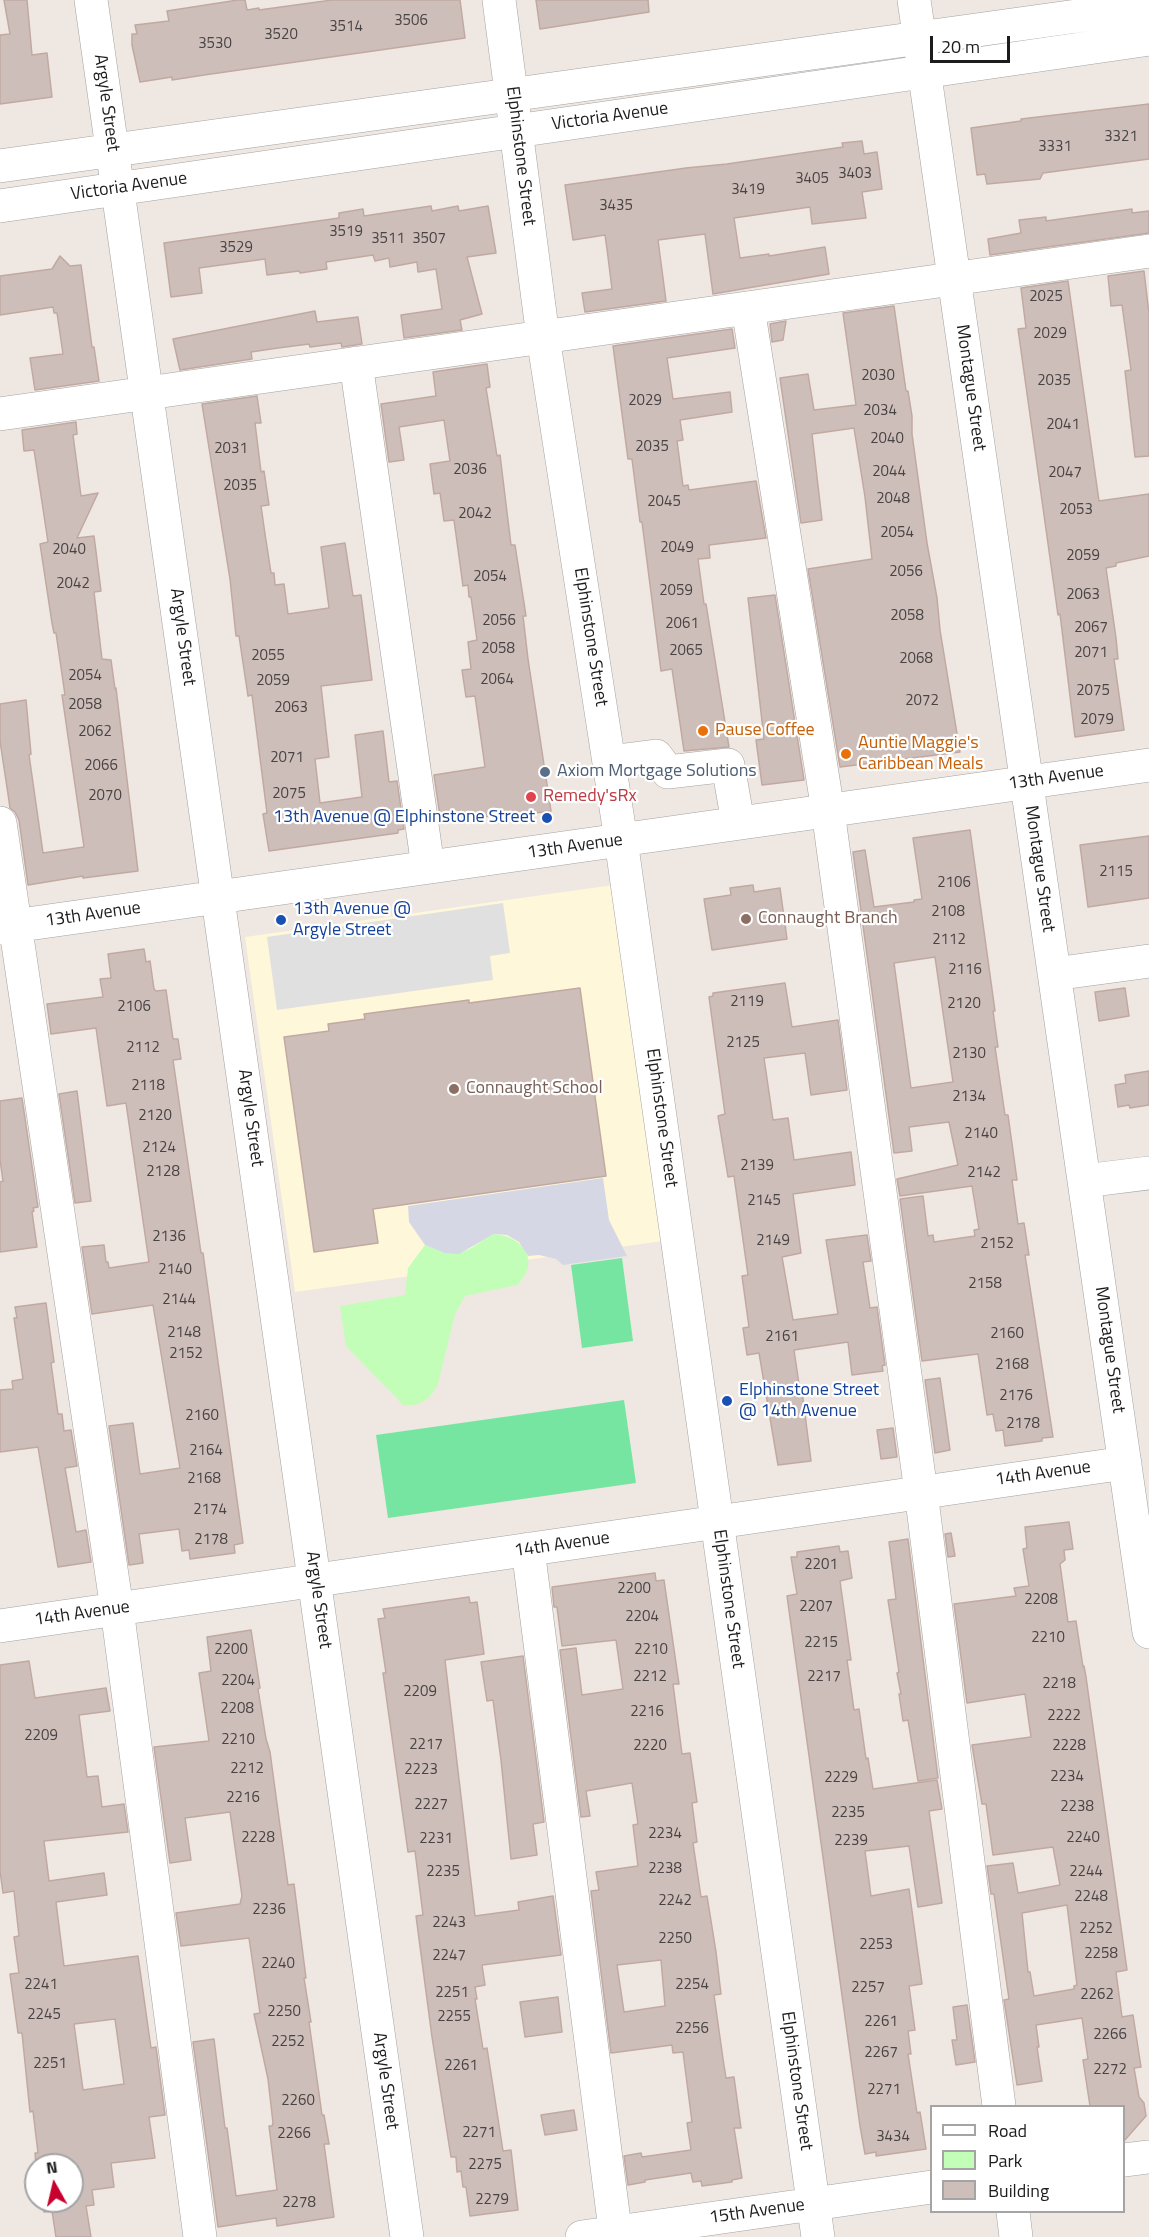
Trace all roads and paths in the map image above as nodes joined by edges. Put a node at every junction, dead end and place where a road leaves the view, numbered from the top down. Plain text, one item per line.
1 (91, 0) edge
2 (499, 0) edge
3 (914, 0) edge
4 (1149, 6) edge
5 (1149, 39) edge
6 (922, 55) junction
7 (512, 94) junction
8 (516, 130) junction
9 (112, 150) junction
10 (0, 166) edge
11 (118, 188) junction
12 (0, 206) edge
13 (1149, 251) edge
14 (954, 278) junction
15 (748, 308) junction
16 (543, 337) junction
17 (356, 363) junction
18 (147, 394) junction
19 (0, 414) edge
20 (609, 762) junction
21 (1149, 765) edge
22 (1027, 782) junction
23 (828, 811) junction
24 (738, 823) junction
25 (0, 824) edge
26 (621, 840) junction
27 (428, 867) junction
28 (219, 897) junction
29 (8, 927) edge
30 (1149, 961) edge
31 (1054, 974) junction
32 (1149, 1173) edge
33 (1084, 1181) junction
34 (1125, 1462) junction
35 (921, 1492) junction
36 (717, 1522) junction
37 (528, 1550) junction
38 (315, 1580) junction
39 (117, 1609) junction
40 (0, 1626) edge
41 (1149, 1632) edge
42 (999, 2105) edge
43 (1149, 2157) edge
44 (1125, 2160) edge
45 (930, 2187) edge
46 (813, 2204) junction
47 (1013, 2213) edge
48 (616, 2235) edge
49 (200, 2237) edge
50 (407, 2237) edge
51 (582, 2237) edge
52 (818, 2237) edge
53 (1016, 2237) edge

1 - 9 street, Argyle Street
2 - 7 street, Elphinstone Street
3 - 6 street, Montague Street
4 - 6 street, Victoria Avenue
5 - 6 street, Victoria Avenue
6 - 7 street, Victoria Avenue
6 - 8 street, Victoria Avenue
6 - 14 street, Montague Street
7 - 8 street, Elphinstone Street
7 - 9 street, Victoria Avenue
8 - 11 street, Victoria Avenue
8 - 16 street, Elphinstone Street
9 - 10 street, Victoria Avenue
9 - 11 street, Argyle Street
11 - 12 street, Victoria Avenue
11 - 18 street, Argyle Street
13 - 14 street
14 - 15 street
14 - 22 street, Montague Street
15 - 16 street
15 - 23 street
16 - 17 street
16 - 20 street, Elphinstone Street
17 - 18 street
17 - 27 street
18 - 19 street
18 - 28 street, Argyle Street
20 - 24 street
20 - 26 street, Elphinstone Street
21 - 22 street, 13th Avenue
22 - 23 street, 13th Avenue
22 - 31 street, Montague Street
23 - 24 street, 13th Avenue
23 - 35 street
24 - 26 street, 13th Avenue
25 - 29 street
26 - 27 street, 13th Avenue
26 - 36 street, Elphinstone Street
27 - 28 street, 13th Avenue
28 - 29 street, 13th Avenue
28 - 38 street, Argyle Street
29 - 39 street
30 - 31 street
31 - 33 street, Montague Street
32 - 33 street
33 - 34 street, Montague Street
34 - 35 street, 14th Avenue
34 - 41 street, Montague Street
35 - 36 street, 14th Avenue
35 - 42 street
36 - 37 street, 14th Avenue
36 - 46 street, Elphinstone Street
37 - 38 street, 14th Avenue
37 - 48 street
38 - 39 street, 14th Avenue
38 - 50 street, Argyle Street
39 - 40 street, 14th Avenue
39 - 49 street
43 - 44 street
45 - 46 street, 15th Avenue
46 - 48 street, 15th Avenue
46 - 52 street, Elphinstone Street
47 - 53 street
48 - 51 street, 15th Avenue

